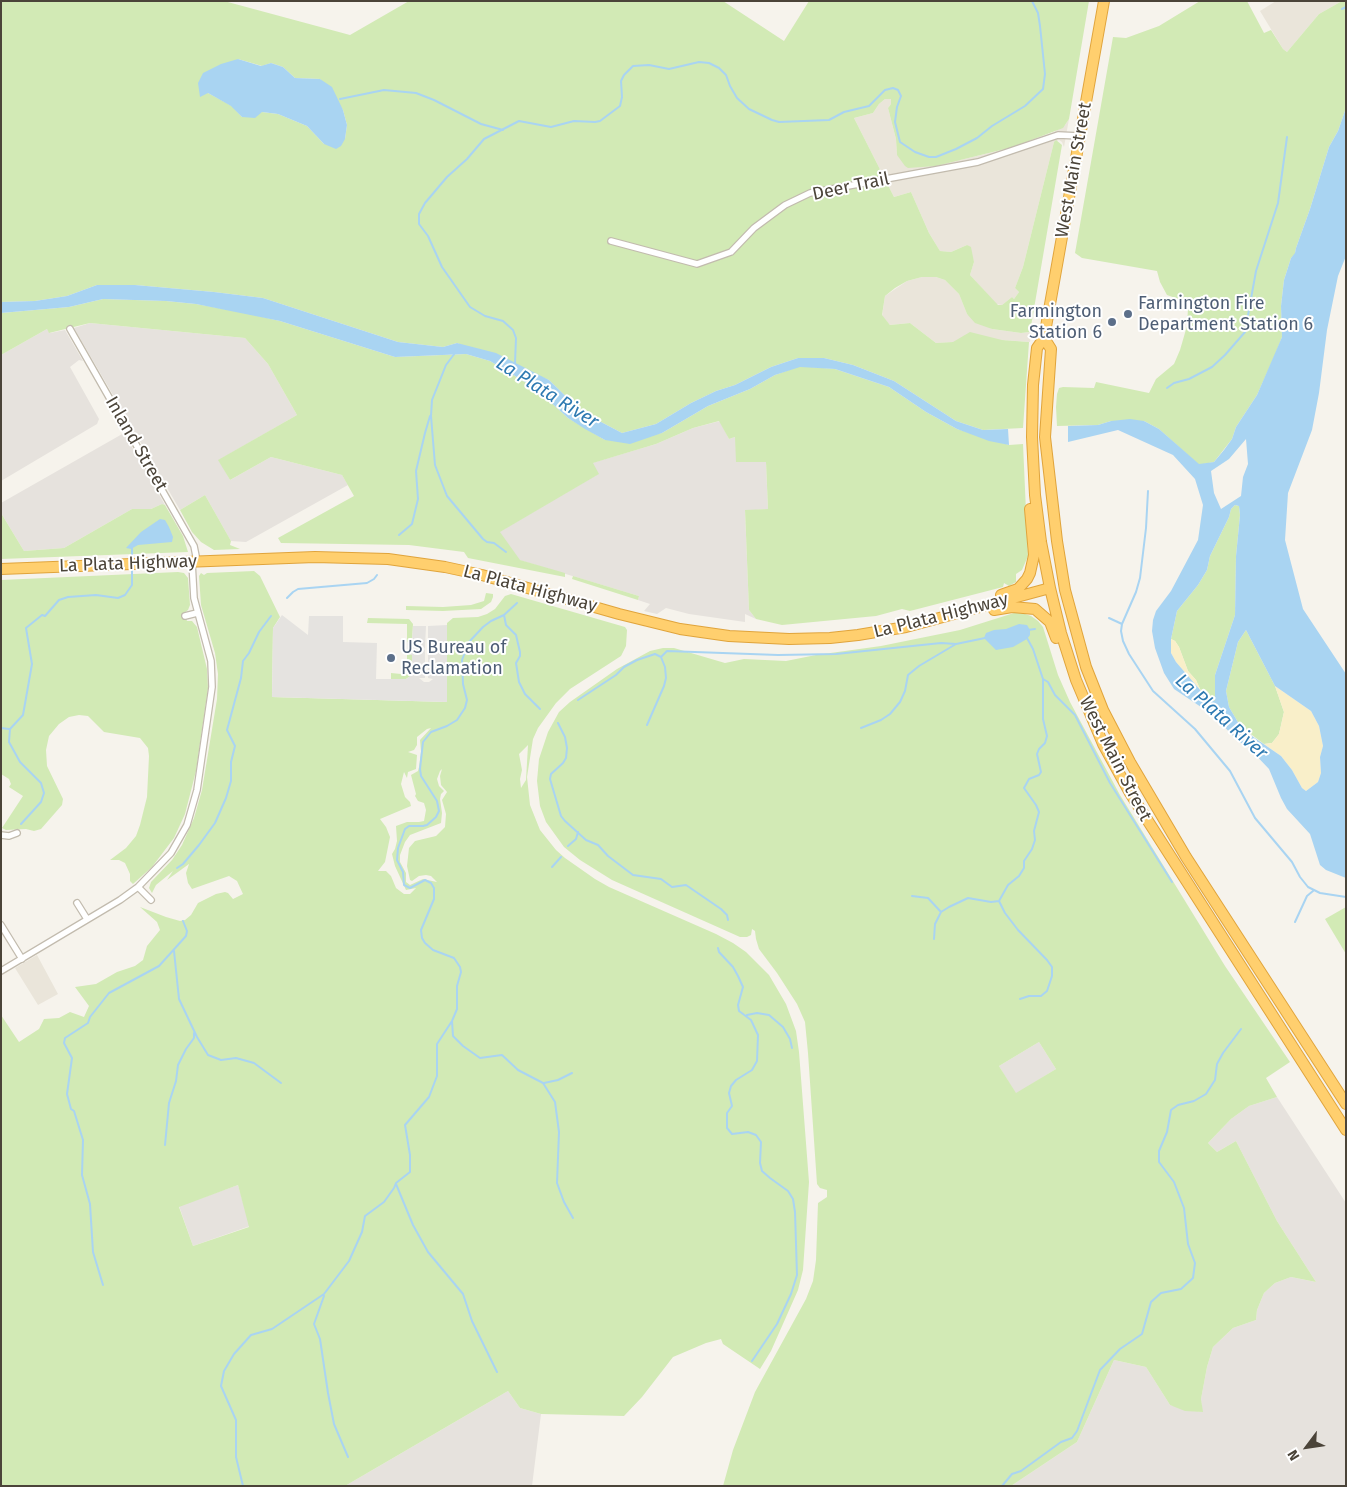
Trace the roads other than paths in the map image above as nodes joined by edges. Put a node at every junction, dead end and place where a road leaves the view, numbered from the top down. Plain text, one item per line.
1 (1104, 1) edge
2 (1080, 136) junction
3 (611, 241) dead end
4 (70, 329) dead end
5 (1044, 338) junction
6 (1033, 457) junction
7 (1055, 528) junction
8 (194, 561) junction
9 (1, 569) edge
10 (1050, 588) junction
11 (197, 613) junction
12 (954, 615) junction
13 (185, 616) dead end
14 (1098, 696) junction
15 (1083, 697) junction
16 (18, 833) dead end
17 (1, 835) edge
18 (138, 887) junction
19 (151, 900) dead end
20 (77, 903) dead end
21 (87, 919) junction
22 (1, 925) edge
23 (22, 959) junction
24 (1, 971) edge
25 (1346, 1104) edge
26 (1346, 1130) edge

1 - 2 highway, West Main Street
2 - 3 street, Deer Trail
2 - 5 highway, West Main Street
4 - 8 street, Inland Street
5 - 6 highway, West Main Street
5 - 7 highway, West Main Street
6 - 10 highway, West Main Street
6 - 12 highway
7 - 10 highway
7 - 14 highway, West Main Street
8 - 9 highway, La Plata Highway
8 - 11 street, Inland Street
8 - 12 highway, La Plata Highway
10 - 12 highway, La Plata Highway
10 - 14 highway
10 - 15 highway, West Main Street
11 - 13 street
11 - 18 street, Inland Street
12 - 15 highway
14 - 25 highway, West Main Street
15 - 26 highway, West Main Street
16 - 17 street
18 - 19 street
18 - 21 street, Inland Street
20 - 21 street
21 - 23 street, Inland Street
22 - 23 street
23 - 24 street, Inland Street

